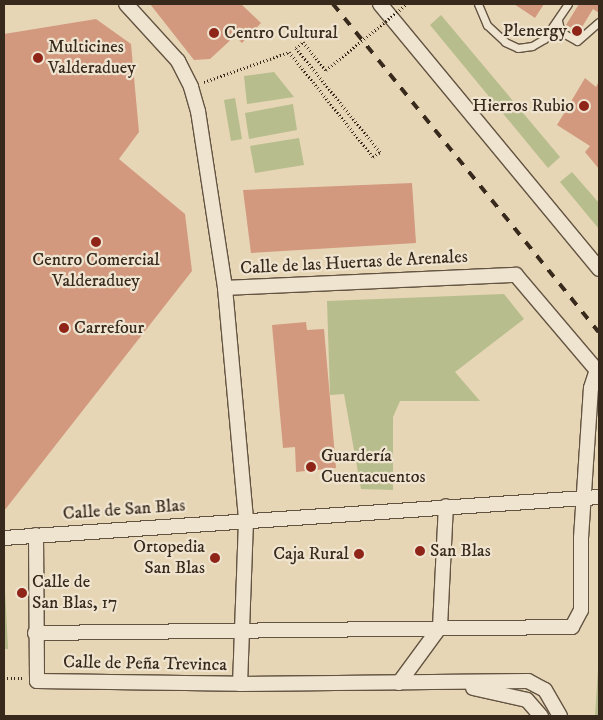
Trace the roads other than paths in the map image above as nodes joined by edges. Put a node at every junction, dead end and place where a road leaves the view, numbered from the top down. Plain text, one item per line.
1 (126, 4) edge
2 (380, 4) edge
3 (478, 4) edge
4 (568, 4) edge
5 (558, 21) junction
6 (599, 22) edge
7 (599, 269) edge
8 (225, 288) junction
9 (598, 371) edge
10 (599, 496) edge
11 (585, 498) junction
12 (446, 506) junction
13 (246, 520) junction
14 (36, 535) junction
15 (4, 538) edge
16 (440, 627) junction
17 (244, 630) junction
18 (34, 633) junction
19 (399, 683) junction
20 (240, 684) junction
21 (541, 716) edge
22 (560, 716) edge

1 - 8 street, Calle de las Huertas de Arenales
2 - 7 street
3 - 5 lane
4 - 5 lane
5 - 6 lane
8 - 9 street, Calle de las Huertas de Arenales
8 - 13 street
9 - 11 street
10 - 11 street, Calle de San Blas
11 - 12 street, Calle de San Blas
11 - 16 street
12 - 13 street, Calle de San Blas
12 - 16 street
13 - 14 street, Calle de San Blas
13 - 17 street
14 - 15 street, Calle de San Blas
14 - 18 street, Calle de Peña Trevinca
16 - 17 street
16 - 19 street
17 - 18 street
17 - 20 street
18 - 20 street, Calle de Peña Trevinca
19 - 20 street, Calle de Peña Trevinca
19 - 21 street, Calle de Peña Trevinca
19 - 22 street, Calle de Peña Trevinca

